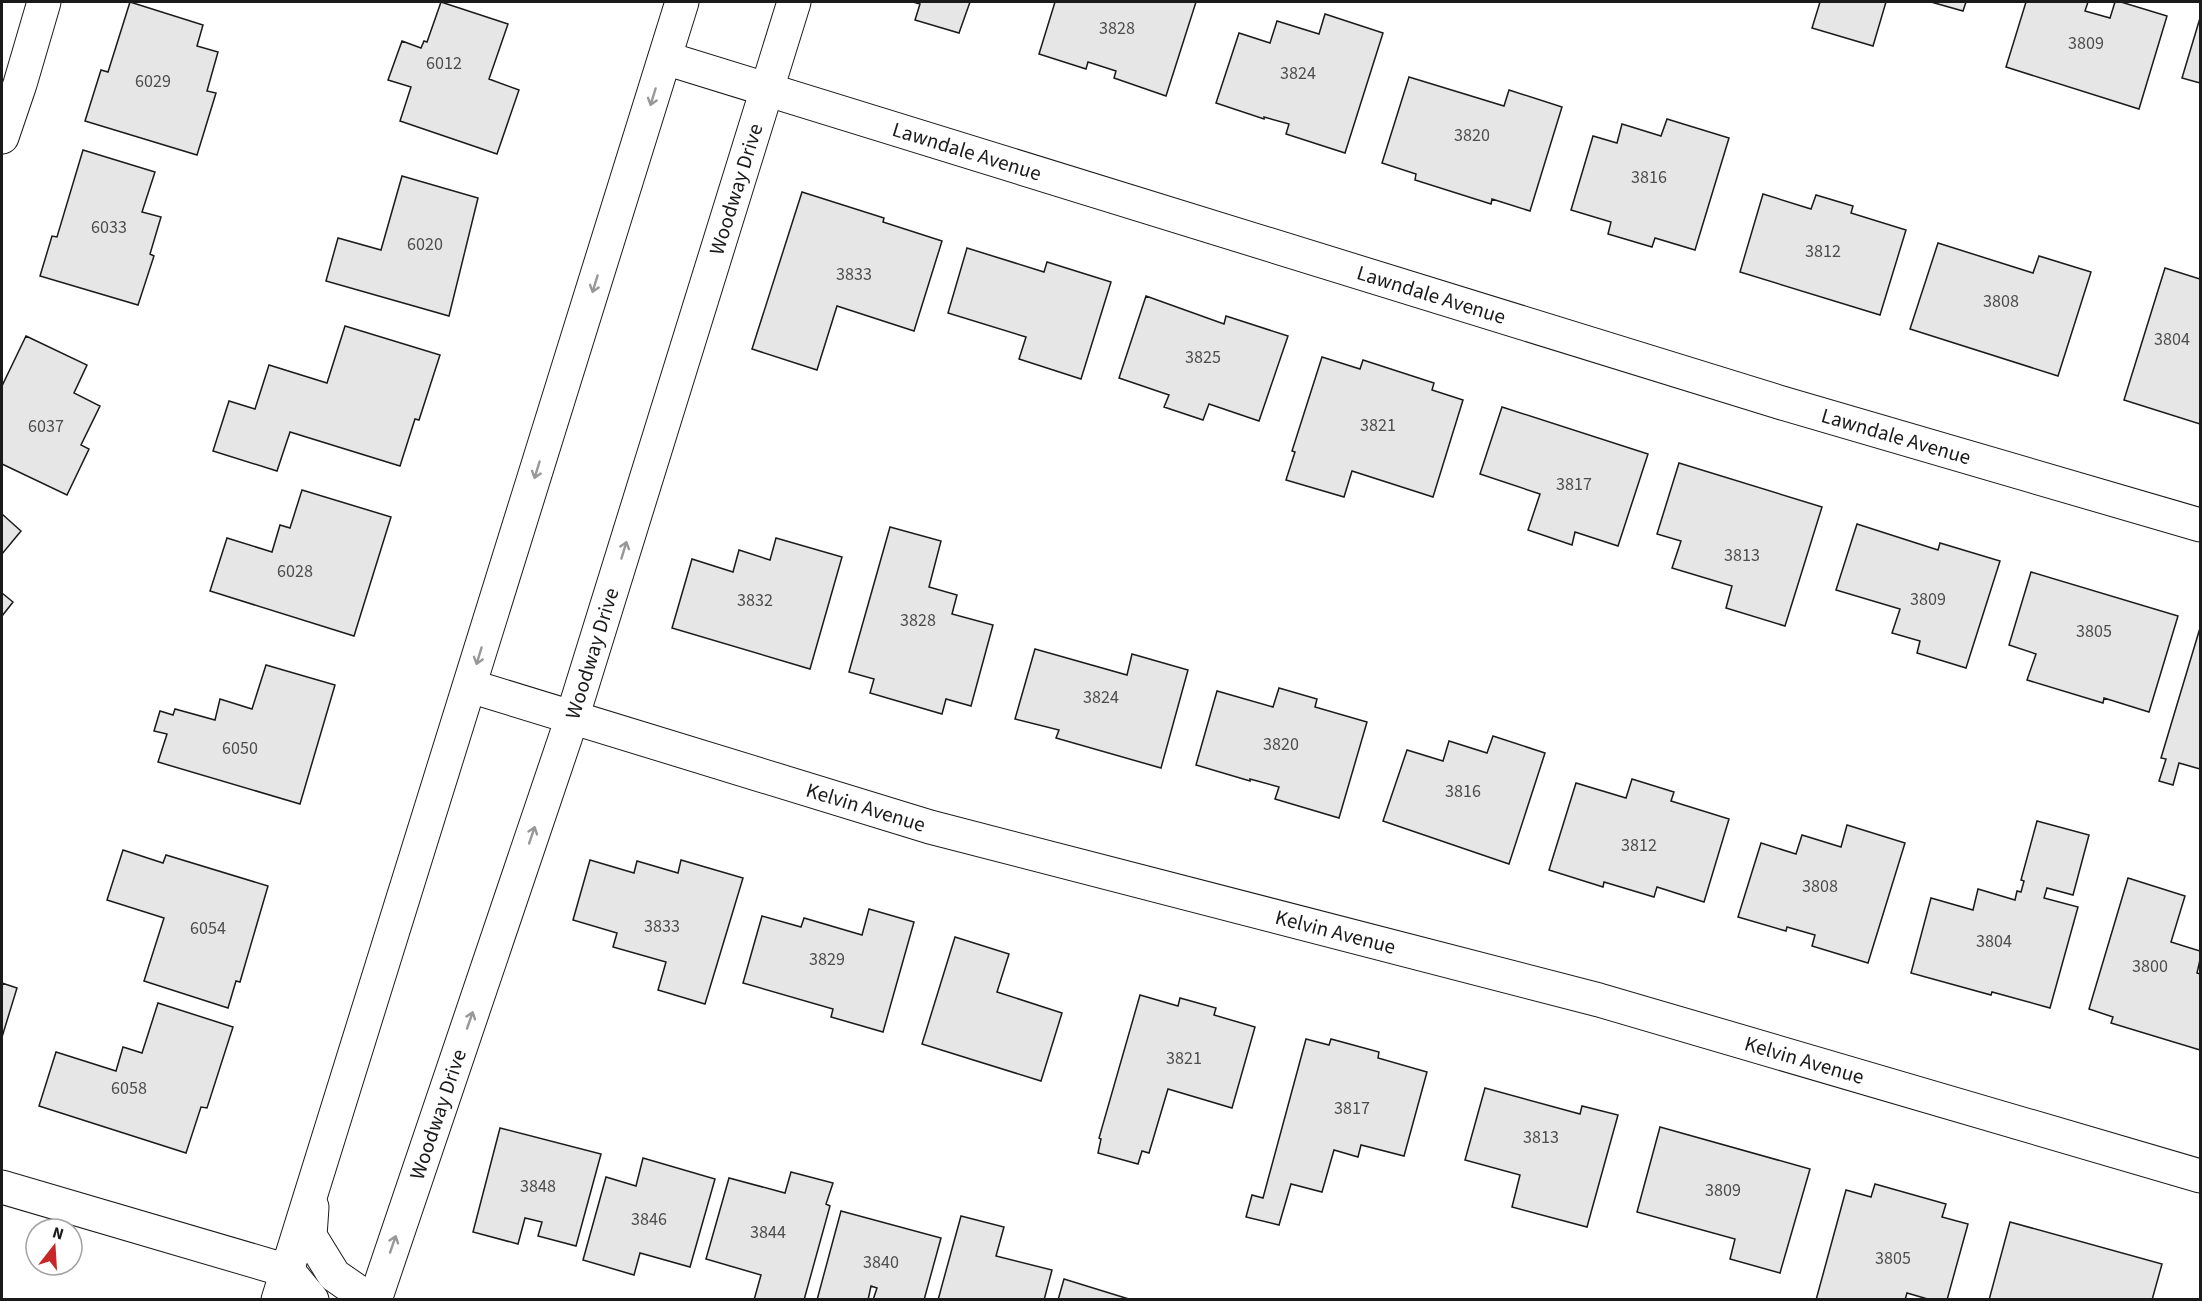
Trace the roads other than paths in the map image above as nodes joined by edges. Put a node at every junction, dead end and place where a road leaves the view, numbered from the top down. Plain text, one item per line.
1 (44, 2) edge
2 (682, 2) edge
3 (794, 2) edge
4 (665, 58) junction
5 (767, 91) junction
6 (2, 137) edge
7 (2200, 525) edge
8 (470, 686) junction
9 (572, 718) junction
10 (2200, 1176) edge
11 (2, 1187) edge
12 (312, 1193) junction
13 (283, 1285) edge
14 (312, 1299) edge
15 (370, 1299) edge
16 (375, 1299) edge

1 - 6 street
2 - 4 street
3 - 5 street, Woodway Drive
4 - 5 street, Lawndale Avenue
4 -> 8 street
5 - 7 street, Lawndale Avenue
9 -> 5 street, Woodway Drive
8 - 9 street, Kelvin Avenue
8 - 12 street
9 - 10 street, Kelvin Avenue
16 -> 9 street, Woodway Drive
11 - 13 street
12 - 13 street
12 - 15 street
13 - 14 street

